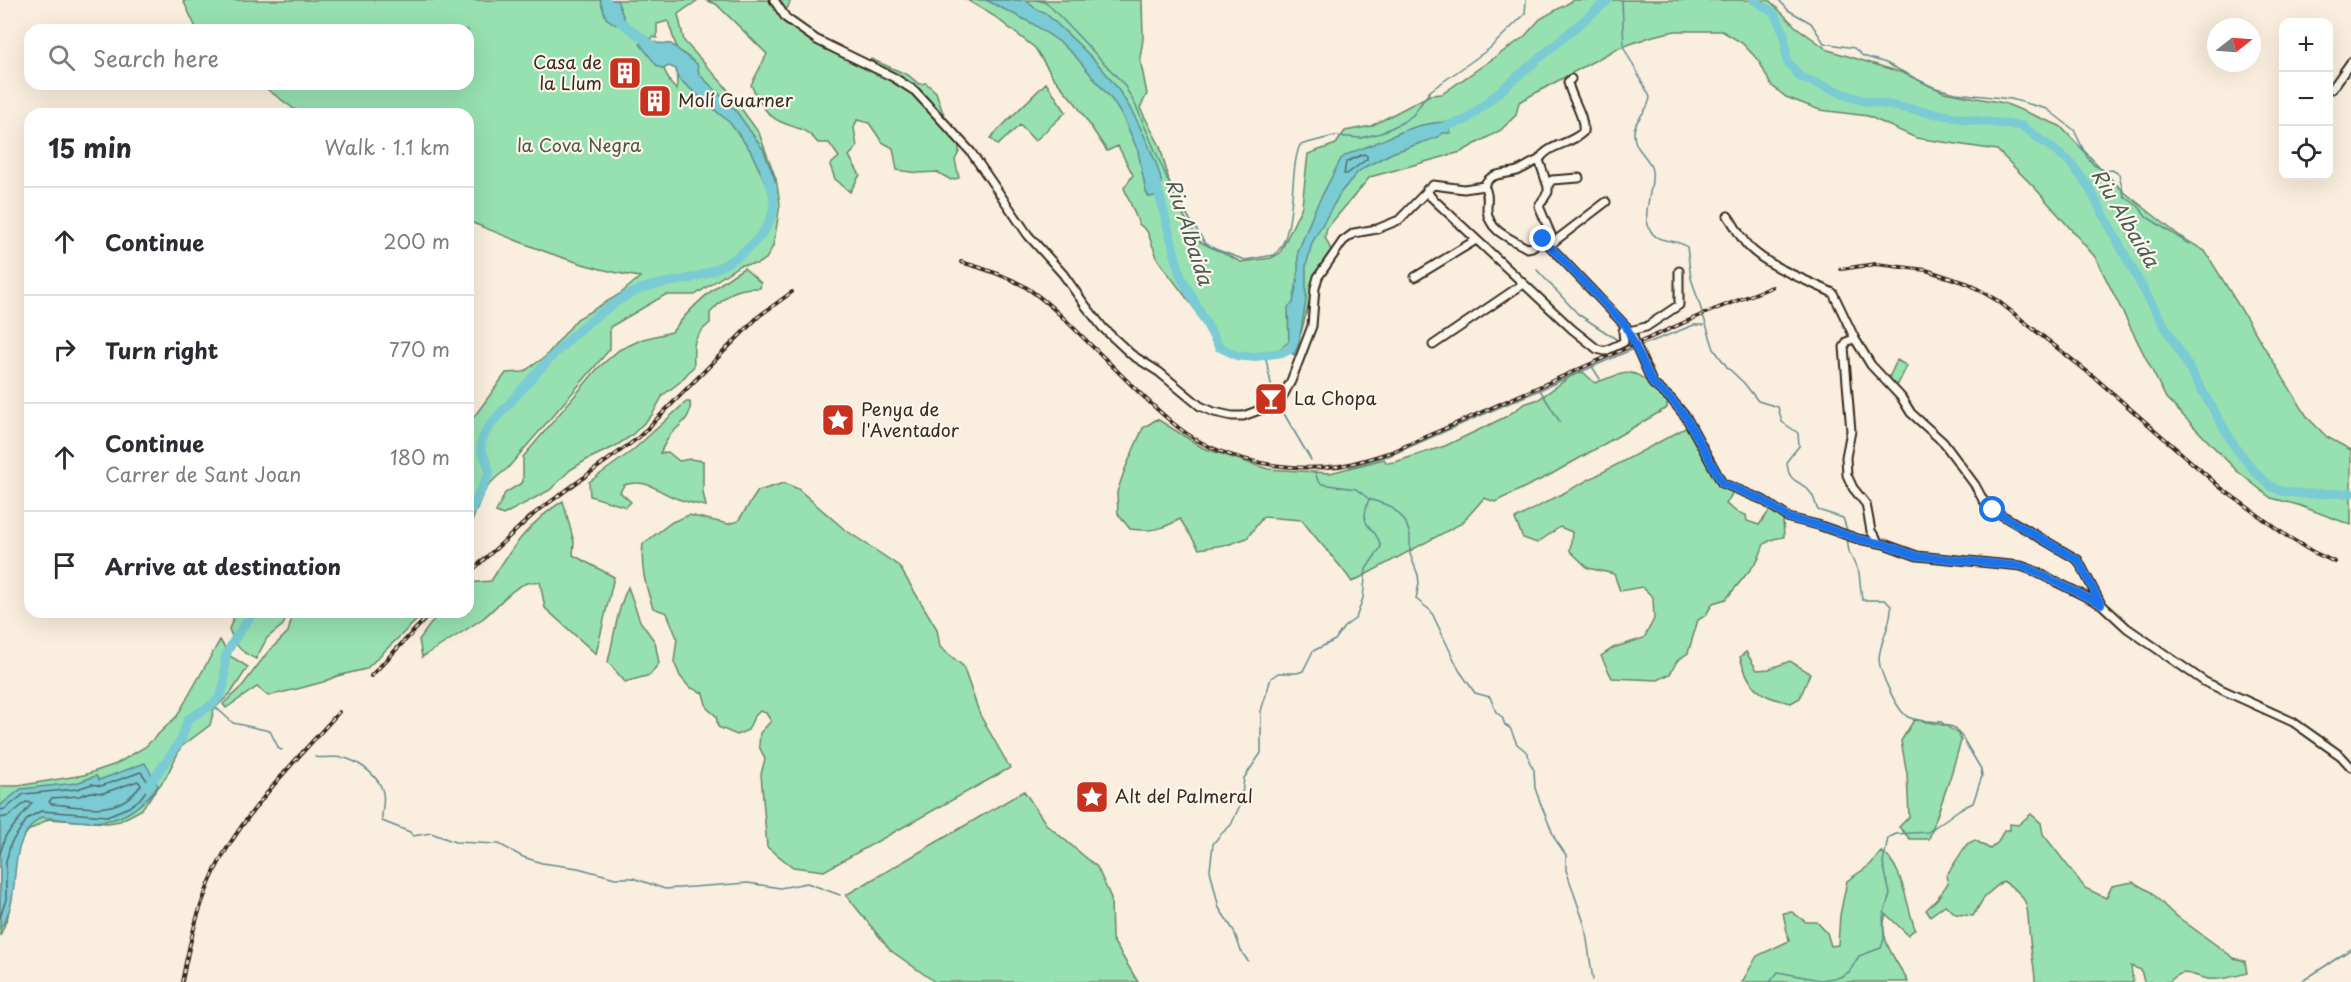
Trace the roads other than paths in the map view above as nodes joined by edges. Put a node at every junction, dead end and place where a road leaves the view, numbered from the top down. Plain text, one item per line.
1 (774, 0) edge
2 (2351, 62) edge
3 (1571, 79) dead end
4 (2333, 88) edge
5 (1539, 160) junction
6 (1579, 178) dead end
7 (1548, 185) junction
8 (1484, 186) junction
9 (1426, 189) junction
10 (1606, 202) dead end
11 (1728, 216) dead end
12 (1476, 240) junction
13 (1552, 244) junction
14 (1678, 272) dead end
15 (1415, 277) dead end
16 (1523, 284) junction
17 (1629, 331) junction
18 (1855, 339) junction
19 (1433, 345) dead end
20 (1880, 543) junction
21 (2101, 604) junction
22 (2341, 756) junction
23 (2351, 759) edge
24 (2351, 767) edge

1 - 9 street
2 - 4 street
3 - 5 street
5 - 7 street
5 - 8 street
6 - 7 street
7 - 13 street
8 - 9 street
8 - 13 street
9 - 12 street
10 - 13 street
11 - 18 street
12 - 15 street
12 - 16 street
13 - 17 street
14 - 17 street
16 - 17 street
16 - 19 street
17 - 20 street, bridge
18 - 20 street
18 - 21 street
20 - 21 street
21 - 22 street
22 - 23 street
22 - 24 street

